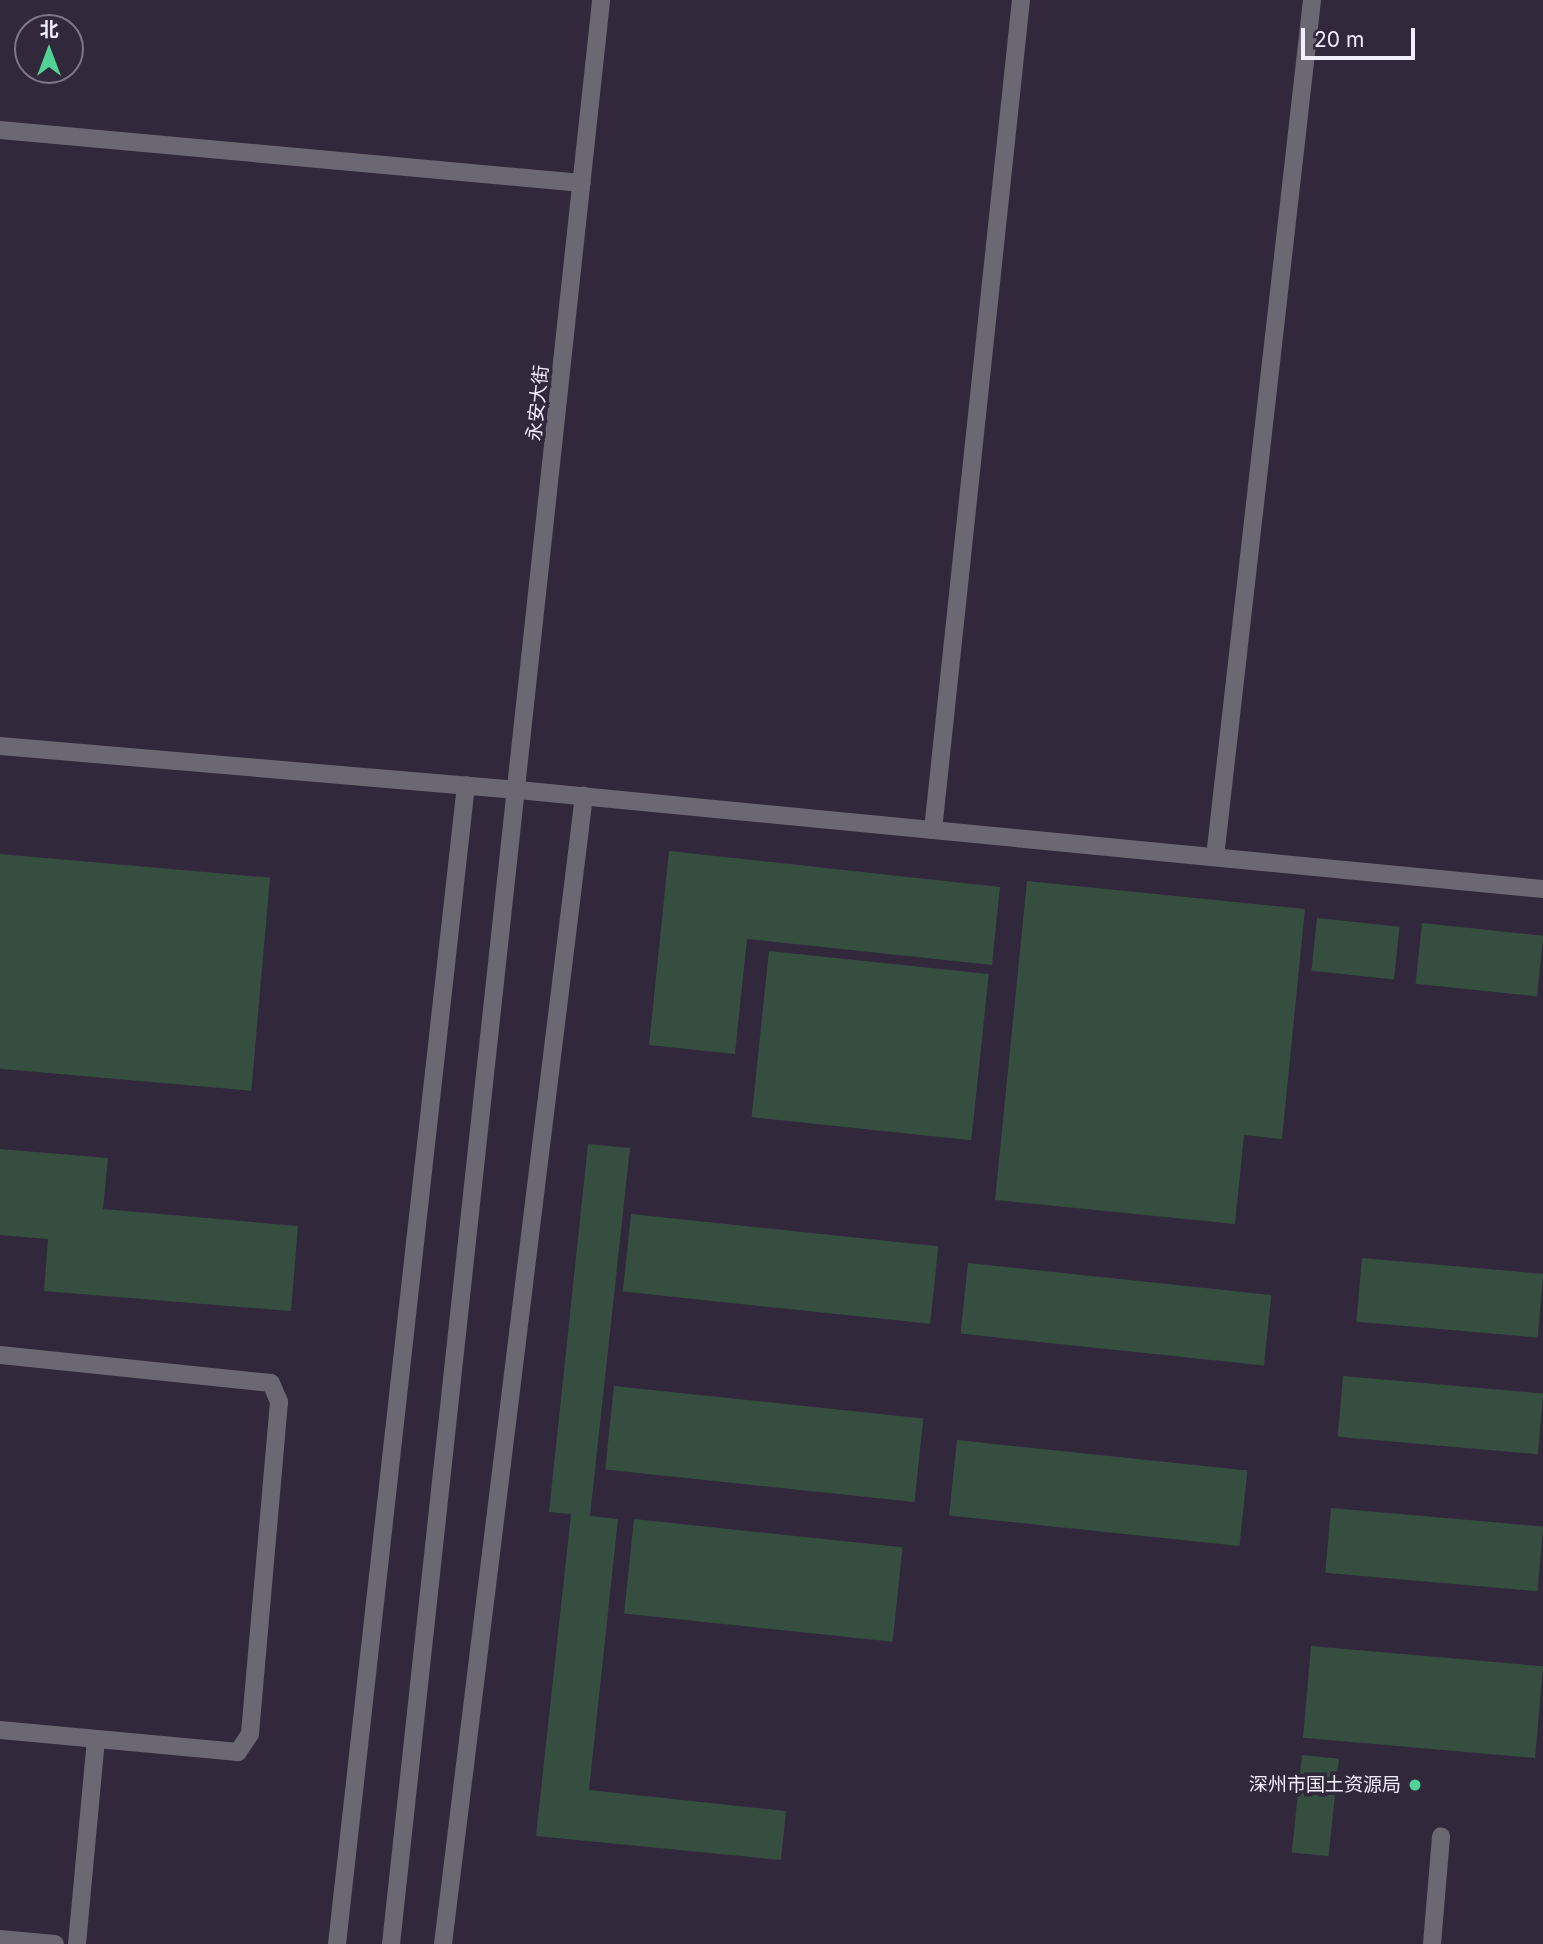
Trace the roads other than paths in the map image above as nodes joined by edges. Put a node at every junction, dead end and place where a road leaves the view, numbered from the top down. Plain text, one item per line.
1 (601, 0) edge
2 (1021, 0) edge
3 (1312, 0) edge
4 (0, 130) edge
5 (582, 183) junction
6 (0, 746) edge
7 (466, 785) junction
8 (518, 790) junction
9 (584, 796) junction
10 (933, 830) junction
11 (1215, 857) junction
12 (1543, 889) edge
13 (0, 1355) edge
14 (0, 1730) edge
15 (96, 1739) junction
16 (1441, 1836) dead end
17 (0, 1939) edge
18 (55, 1944) edge
19 (77, 1944) edge
20 (337, 1944) edge
21 (391, 1944) edge
22 (443, 1944) edge
23 (1432, 1944) edge

1 - 5 street, 永安大街
2 - 10 street
3 - 11 street
4 - 5 street
5 - 8 street, 永安大街
6 - 7 street
7 - 8 street
7 - 20 street
8 - 9 street
8 - 21 street, 永安大街
9 - 10 street
9 - 22 street
10 - 11 street
11 - 12 street
13 - 15 street
14 - 15 street
15 - 19 street
16 - 23 street
17 - 18 street

